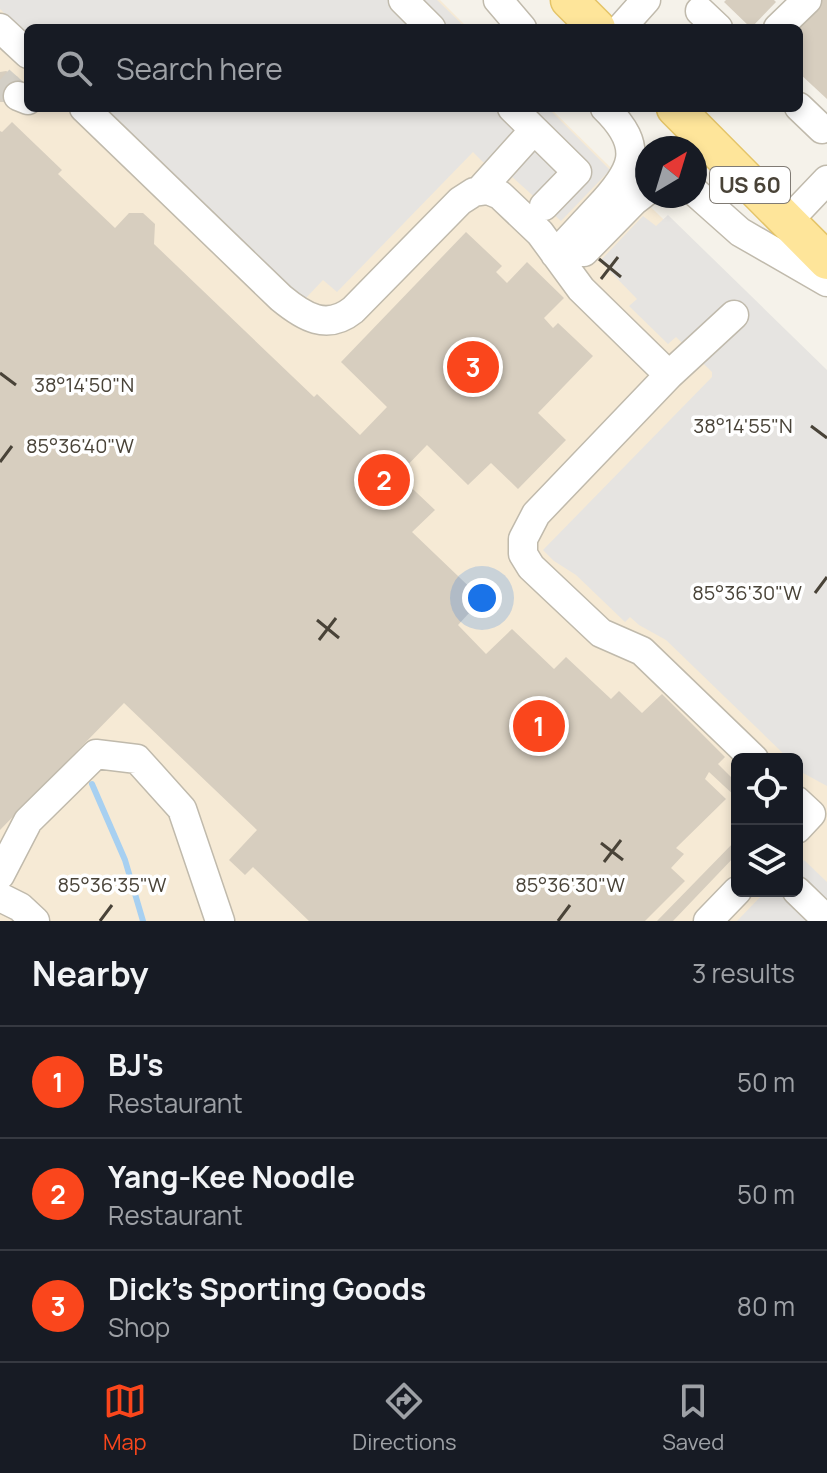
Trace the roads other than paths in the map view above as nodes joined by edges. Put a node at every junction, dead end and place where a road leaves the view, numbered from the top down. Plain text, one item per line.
1 (403, 0) edge
2 (498, 0) edge
3 (569, 0) edge
4 (646, 0) edge
5 (807, 0) edge
6 (427, 24) edge
7 (519, 24) edge
8 (593, 24) edge
9 (625, 24) edge
10 (782, 24) edge
11 (0, 28) edge
12 (24, 50) edge
13 (803, 111) edge
14 (88, 112) edge
15 (516, 112) edge
16 (609, 112) edge
17 (685, 112) edge
18 (822, 129) dead end
19 (534, 130) junction
20 (827, 180) edge
21 (480, 190) junction
22 (635, 201) edge
23 (707, 203) edge
24 (544, 206) dead end
25 (787, 222) junction
26 (827, 261) edge
27 (561, 262) junction
28 (827, 282) edge
29 (734, 315) dead end
30 (669, 375) junction
31 (748, 753) edge
32 (0, 875) edge
33 (0, 897) edge
34 (731, 897) edge
35 (803, 897) edge
36 (827, 920) edge
37 (35, 921) edge
38 (220, 921) edge
39 (708, 921) edge

1 - 6 street
2 - 7 street
3 - 8 main road
4 - 9 street
5 - 10 street
11 - 12 street
13 - 18 street
14 - 21 street
15 - 19 street
16 - 27 street
17 - 25 main road, US 60
19 - 21 street
19 - 24 street
20 - 25 street
21 - 27 street
22 - 27 street
23 - 28 street
25 - 26 main road, US 60
27 - 30 street
29 - 30 street
30 - 31 street
32 - 38 street
33 - 37 street
34 - 39 street
35 - 36 street

